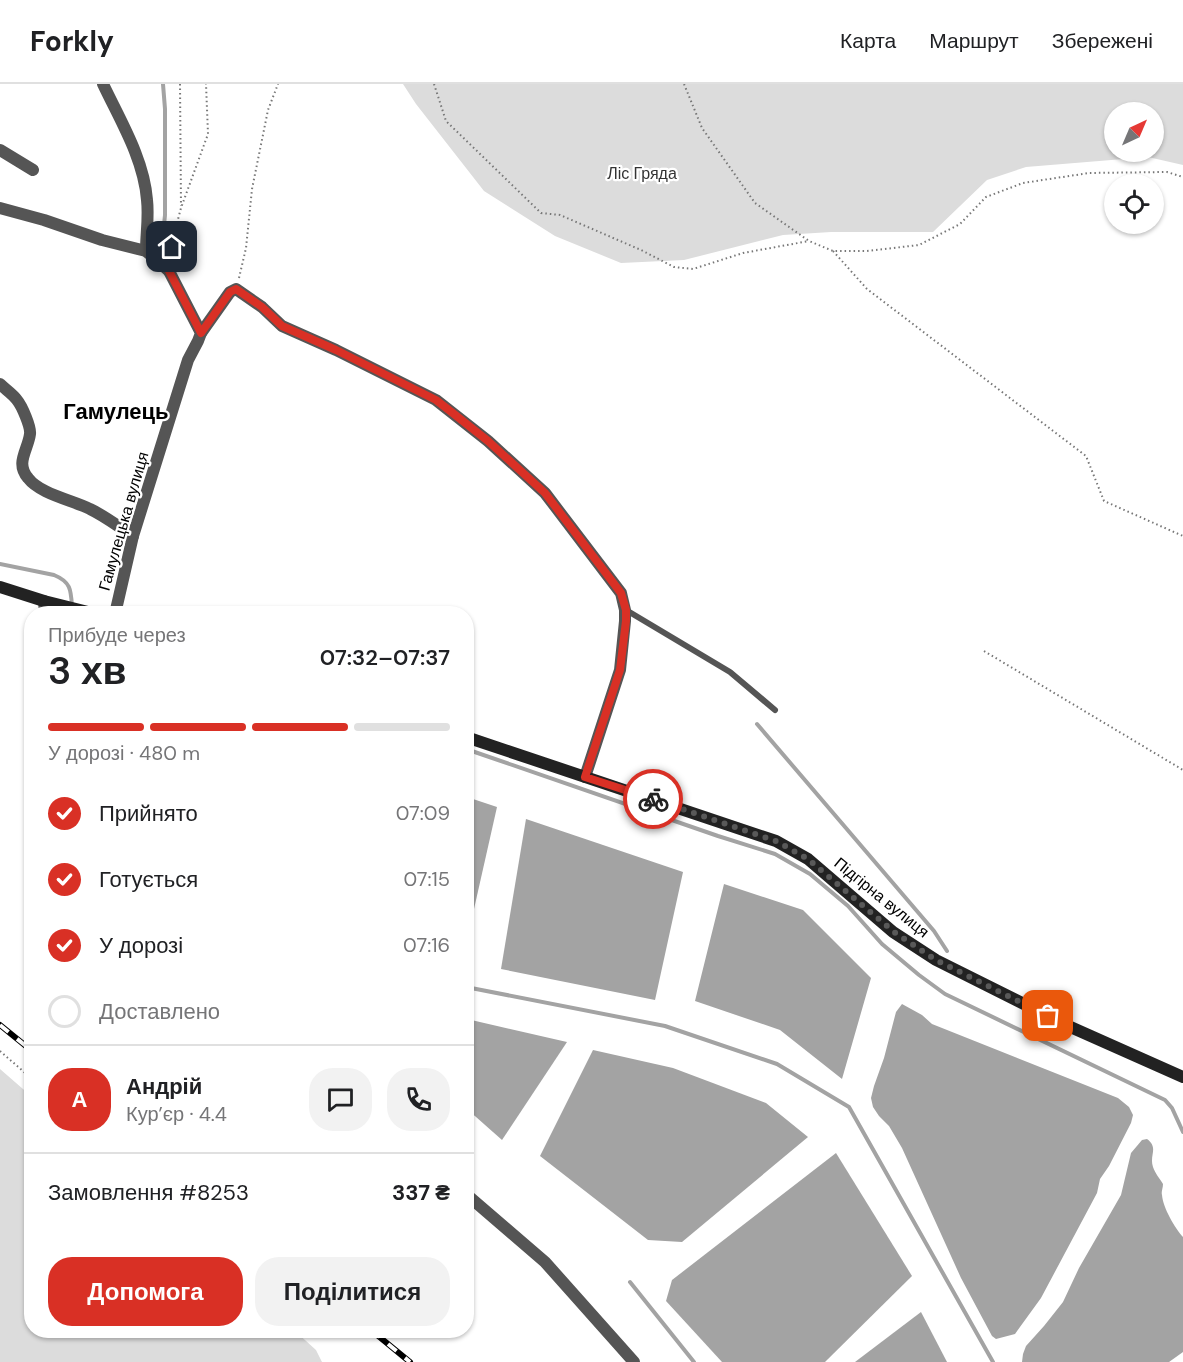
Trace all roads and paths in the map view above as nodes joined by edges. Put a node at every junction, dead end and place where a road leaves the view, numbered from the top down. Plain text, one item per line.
1 (102, 84) edge
2 (180, 84) edge
3 (206, 84) edge
4 (278, 84) edge
5 (434, 84) edge
6 (684, 84) edge
7 (0, 150) edge
8 (33, 170) dead end
9 (1183, 177) edge
10 (0, 208) edge
11 (181, 208) junction
12 (174, 235) joint
13 (809, 241) junction
14 (146, 251) junction
15 (833, 251) junction
16 (169, 271) junction
17 (236, 289) junction
18 (201, 333) junction
19 (0, 384) edge
20 (133, 536) junction
21 (1183, 536) edge
22 (1, 589) edge
23 (43, 606) edge
24 (49, 606) edge
25 (66, 606) edge
26 (117, 606) edge
27 (626, 610) junction
28 (984, 651) dead end
29 (775, 710) dead end
30 (474, 740) edge
31 (1183, 770) edge
32 (585, 777) junction
33 (0, 1051) edge
34 (24, 1072) edge
35 (1183, 1077) edge
36 (474, 1201) edge
37 (634, 1362) edge

1 - 14 street
2 - 11 path
3 - 11 path
4 - 17 path
5 - 13 path
6 - 13 path
7 - 8 street
9 - 15 path
10 - 14 street
11 - 12 path
12 - 16 street
13 - 15 path
14 - 16 street
15 - 21 path
16 - 18 street
17 - 18 street
17 - 27 street
18 - 20 street, Гамулецька вулиця
19 - 20 street
20 - 26 street, Гамулецька вулиця
22 - 23 street
24 - 25 street
27 - 29 lane
27 - 32 street
28 - 31 path
30 - 32 street, Підгірна вулиця
32 - 35 street, Підгірна вулиця
33 - 34 path
36 - 37 street

